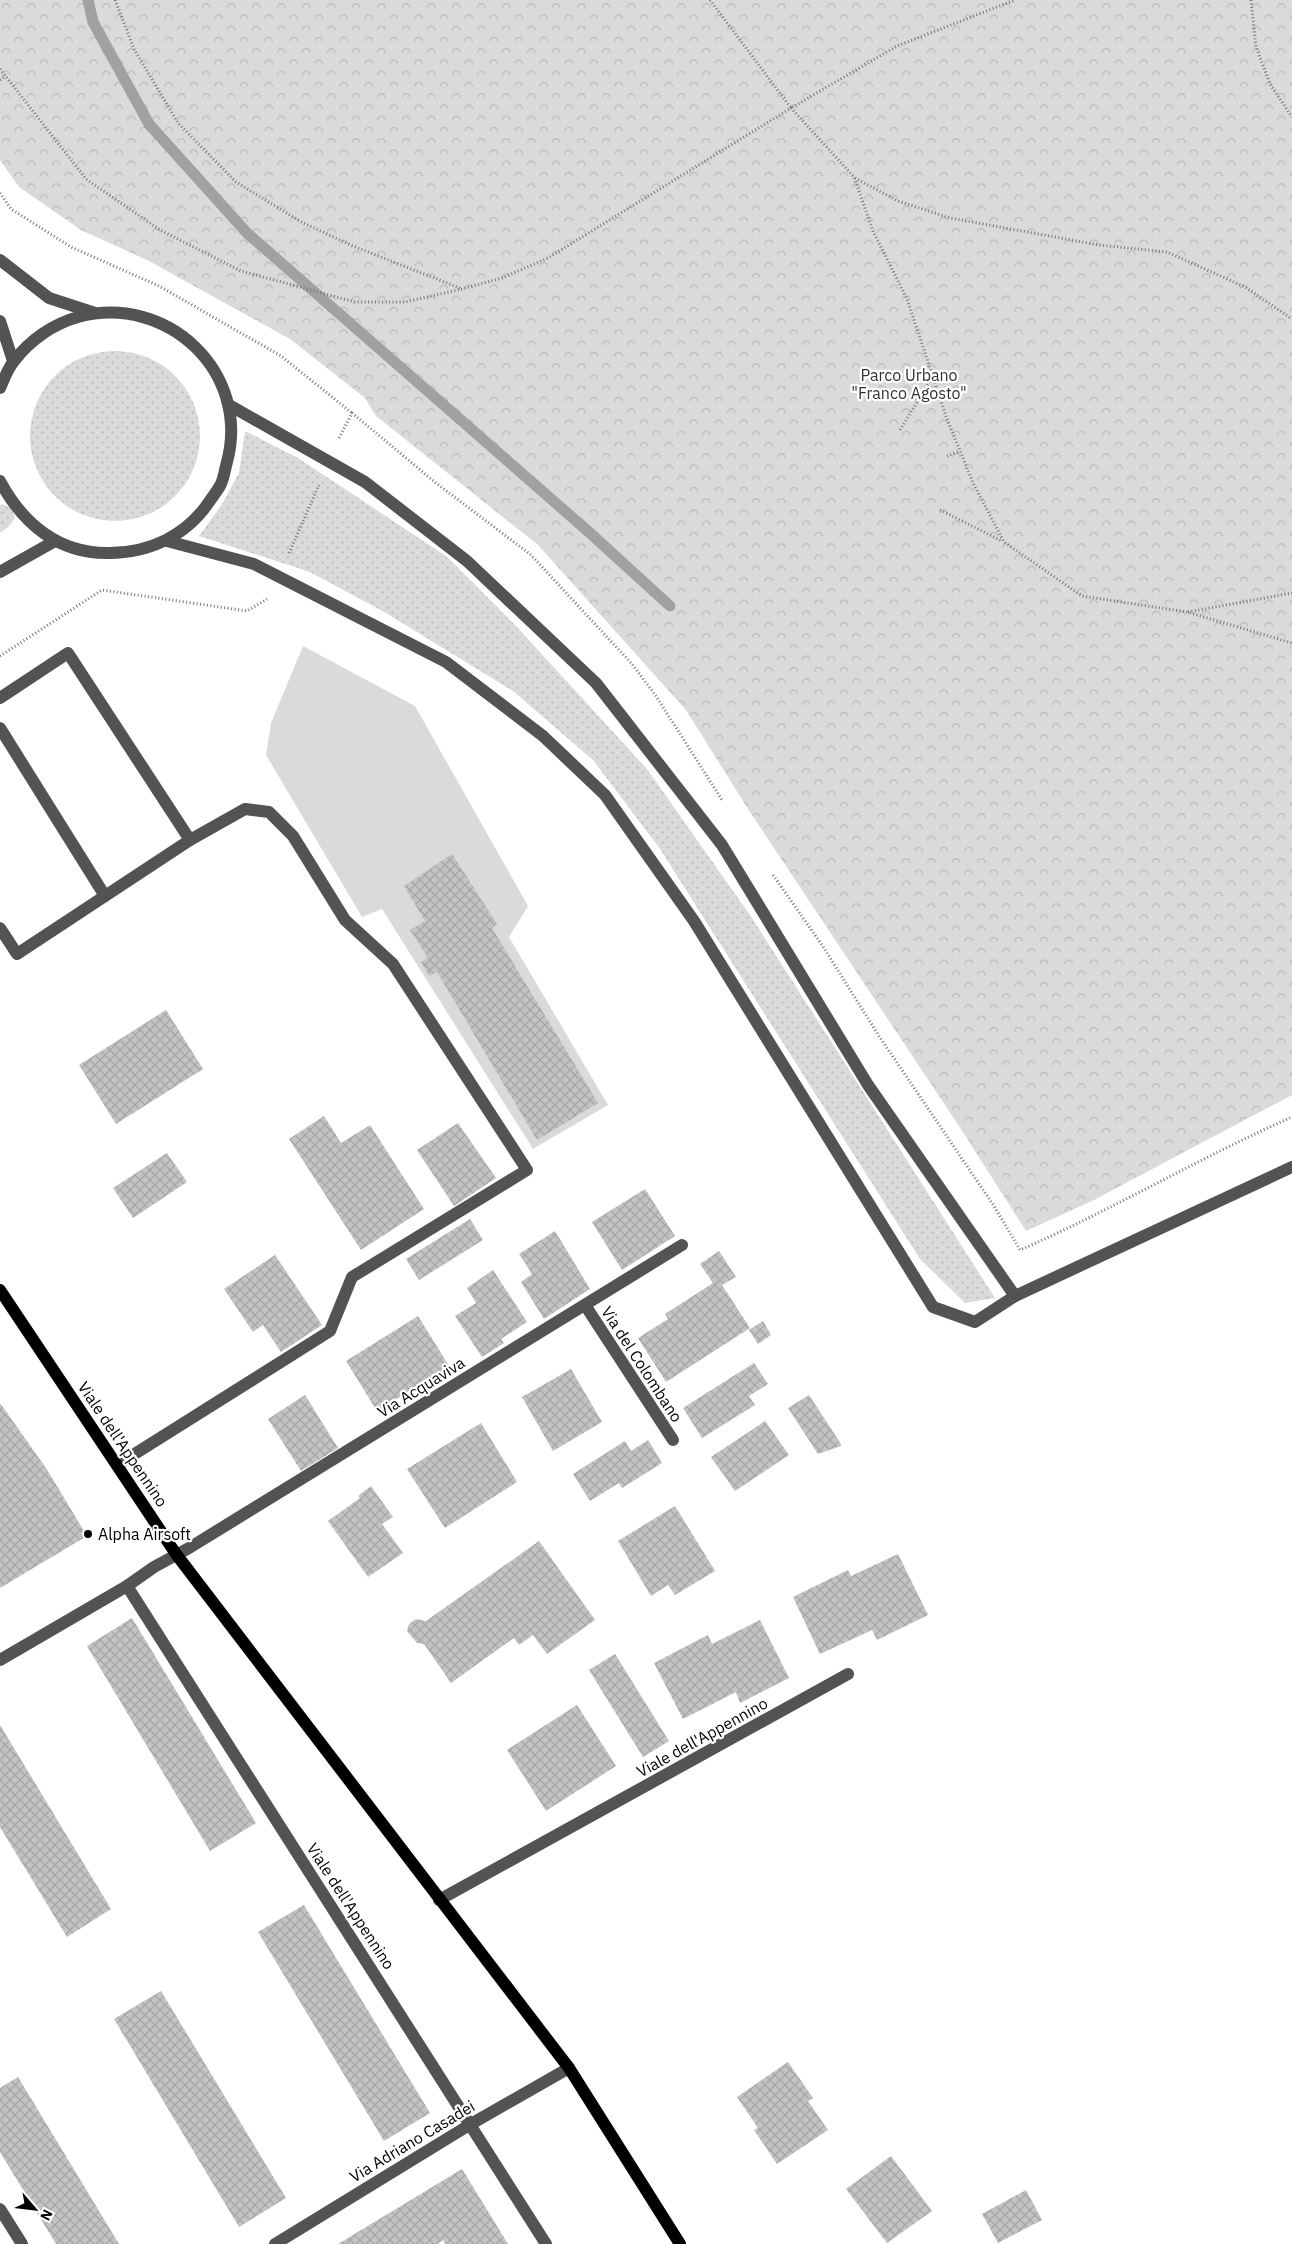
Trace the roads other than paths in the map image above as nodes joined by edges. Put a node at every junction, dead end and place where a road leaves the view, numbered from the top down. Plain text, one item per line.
1 (0, 260) edge
2 (95, 313) junction
3 (0, 321) edge
4 (14, 361) junction
5 (0, 388) edge
6 (229, 405) junction
7 (0, 481) edge
8 (55, 541) junction
9 (168, 541) junction
10 (0, 572) edge
11 (0, 698) edge
12 (0, 728) edge
13 (190, 840) junction
14 (105, 896) junction
15 (0, 928) edge
16 (1292, 1168) edge
17 (682, 1246) dead end
18 (0, 1290) edge
19 (1016, 1296) junction
20 (585, 1305) junction
21 (673, 1440) dead end
22 (117, 1465) junction
23 (176, 1554) junction
24 (127, 1586) junction
25 (0, 1660) edge
26 (848, 1674) dead end
27 (439, 1900) junction
28 (569, 2068) junction
29 (470, 2124) junction
30 (0, 2209) edge
31 (22, 2244) edge
32 (275, 2244) edge
33 (546, 2244) edge
34 (680, 2244) edge

1 - 2 street
2 - 4 street
2 - 6 street
3 - 4 street
4 - 5 street
6 - 9 street
6 - 19 street
7 - 8 street
8 - 9 street
8 - 10 street
9 - 19 street
11 - 13 street
12 - 14 street
13 - 14 street
13 - 22 street
14 - 15 street
16 - 19 street
17 - 20 street, Via Acquaviva
18 - 22 main road, Viale dell'Appennino
20 - 21 street, Via del Colombano
20 - 23 street, Via Acquaviva
22 - 23 main road, Viale dell'Appennino
23 - 24 street, Via Acquaviva
23 - 27 main road, Viale dell'Appennino
24 - 25 street, Via Acquaviva
24 - 29 street, Viale dell'Appennino
26 - 27 street, Viale dell'Appennino
27 - 28 main road, Viale dell'Appennino
28 - 29 street, Via Adriano Casadei
28 - 34 main road, Viale dell'Appennino
29 - 32 street, Via Adriano Casadei
29 - 33 street, Viale dell'Appennino
30 - 31 street

